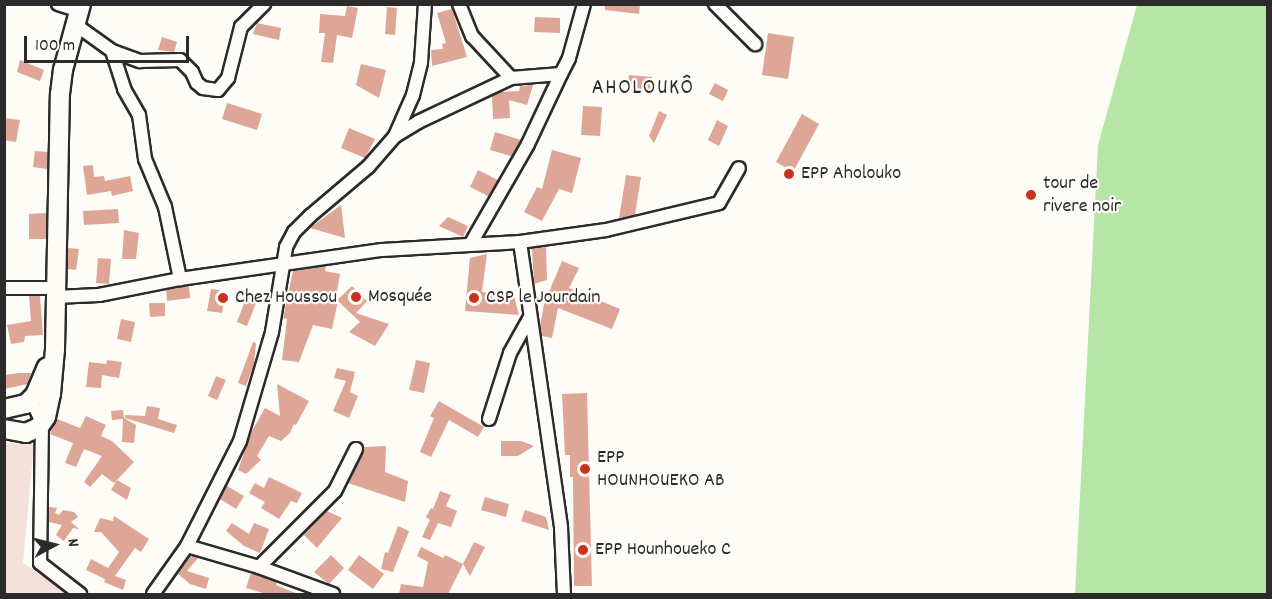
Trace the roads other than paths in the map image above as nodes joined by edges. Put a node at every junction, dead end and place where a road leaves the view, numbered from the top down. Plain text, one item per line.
1 (58, 4) edge
2 (264, 4) edge
3 (425, 4) edge
4 (459, 4) edge
5 (584, 4) edge
6 (715, 4) edge
7 (79, 14) edge
8 (755, 44) dead end
9 (112, 51) junction
10 (561, 74) junction
11 (511, 78) junction
12 (395, 136) junction
13 (739, 168) dead end
14 (520, 242) junction
15 (470, 245) junction
16 (281, 263) junction
17 (180, 279) junction
18 (4, 288) edge
19 (55, 292) junction
20 (530, 317) junction
21 (55, 349) junction
22 (31, 399) junction
23 (4, 409) edge
24 (489, 419) dead end
25 (42, 423) junction
26 (4, 429) edge
27 (356, 449) dead end
28 (187, 546) junction
29 (259, 567) junction
30 (80, 594) edge
31 (153, 594) edge
32 (333, 594) edge
33 (564, 594) edge

1 - 7 street
2 - 9 street
3 - 12 street
4 - 11 street
5 - 10 street
6 - 8 street
7 - 9 street
7 - 19 main road
9 - 17 street
10 - 11 street
10 - 15 street
11 - 12 street
12 - 16 street
13 - 14 street
14 - 15 street
14 - 20 street
15 - 16 street
16 - 17 street
16 - 28 street
17 - 19 street
18 - 19 street
19 - 21 main road
20 - 24 street
20 - 33 street
21 - 22 main road
21 - 25 main road
22 - 23 main road
22 - 25 street
25 - 26 main road
25 - 30 street
27 - 29 street
28 - 29 street
28 - 31 street
29 - 32 street

